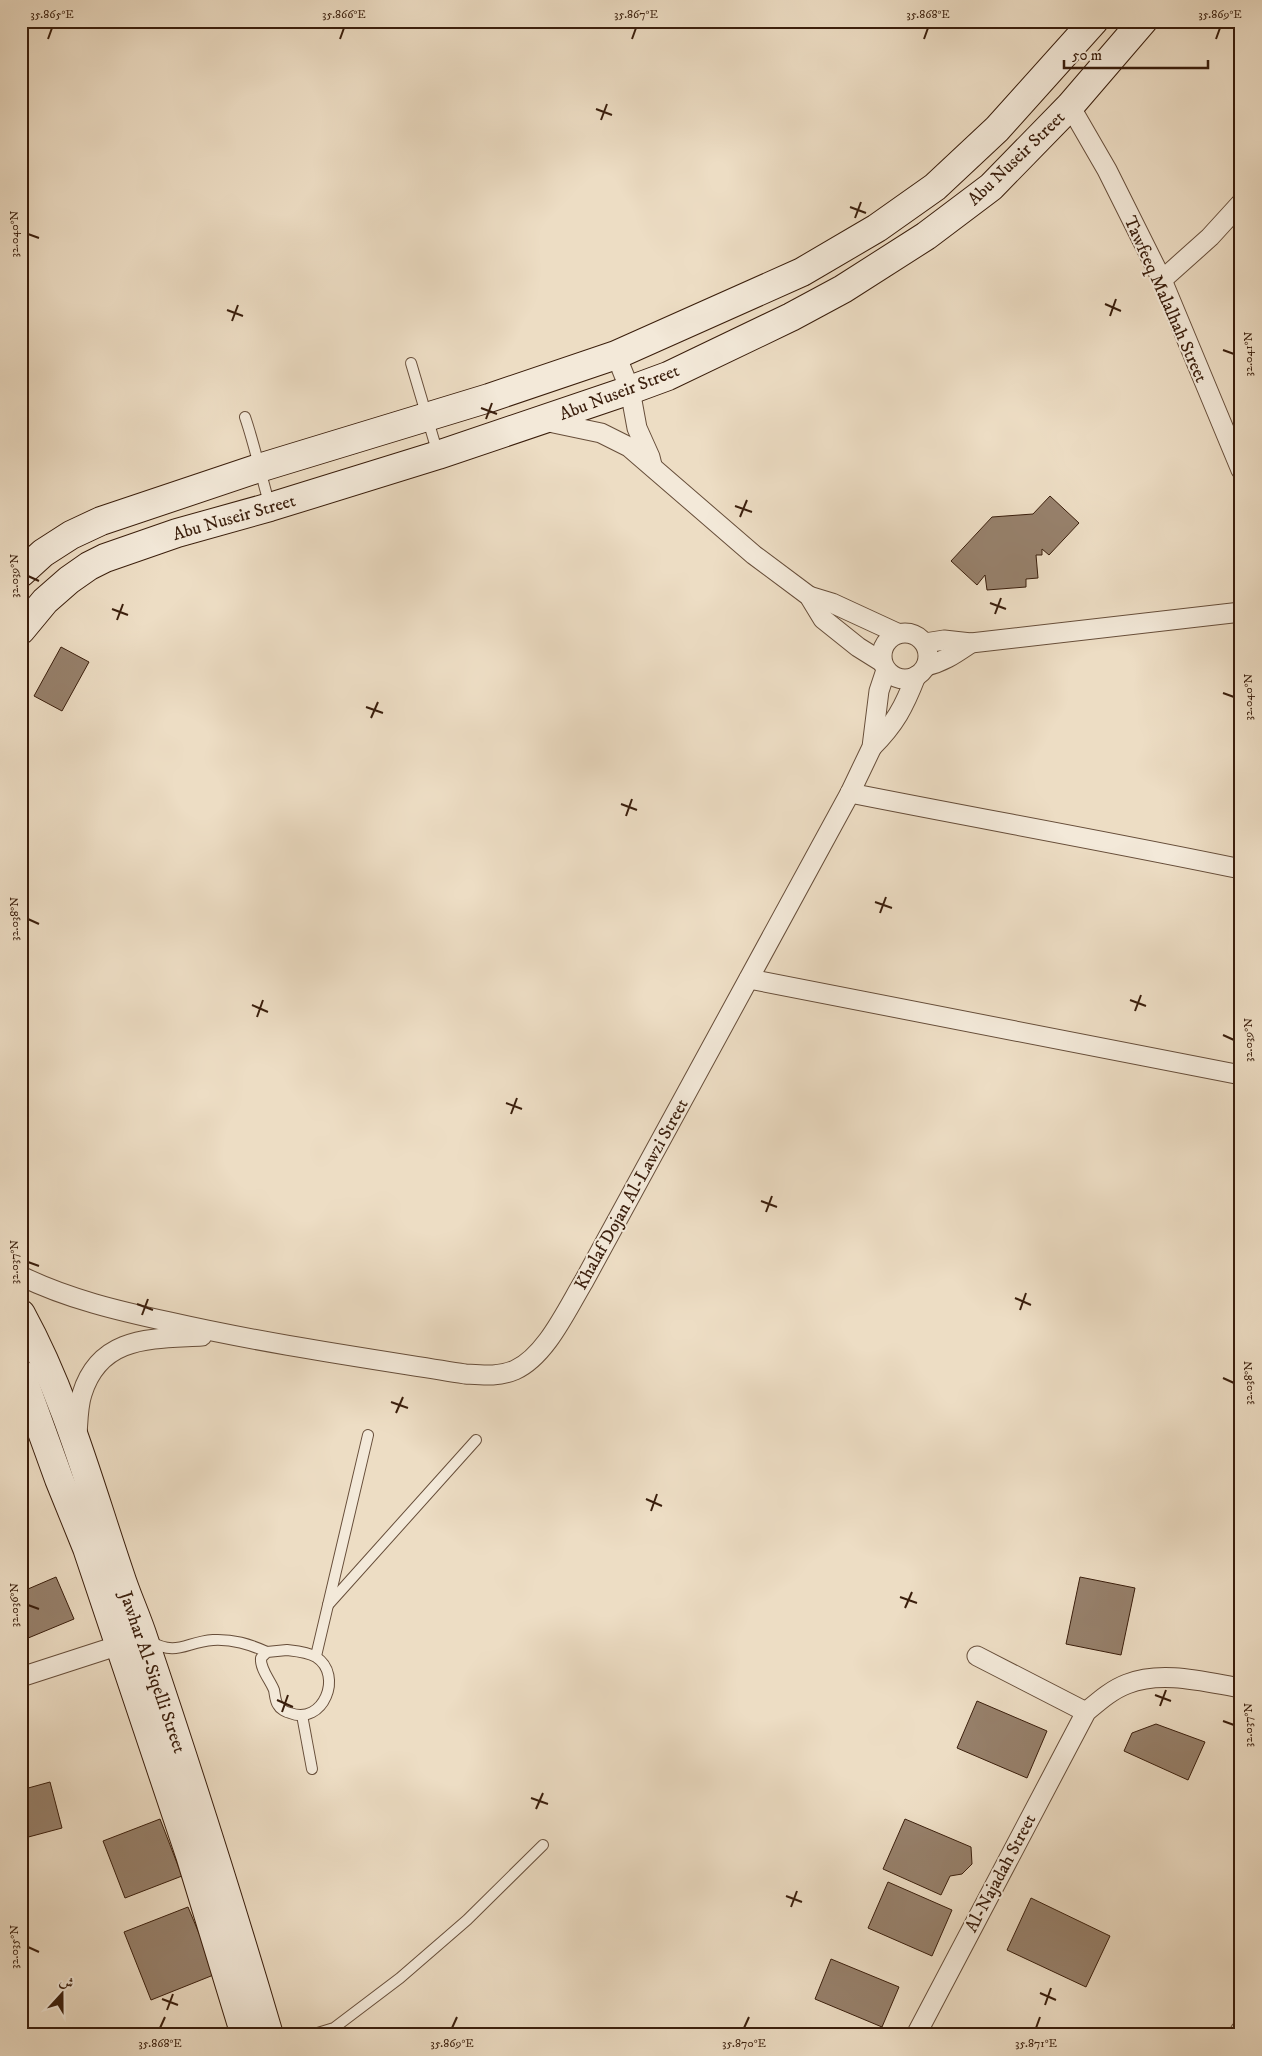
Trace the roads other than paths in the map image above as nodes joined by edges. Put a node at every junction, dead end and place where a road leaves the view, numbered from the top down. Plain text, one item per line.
1 (1094, 21) edge
2 (1143, 21) edge
3 (1070, 106) junction
4 (1241, 203) edge
5 (1162, 280) junction
6 (616, 355) junction
7 (410, 363) dead end
8 (630, 390) junction
9 (245, 417) dead end
10 (428, 417) junction
11 (544, 421) junction
12 (438, 455) junction
13 (652, 466) junction
14 (259, 468) junction
15 (1241, 470) edge
16 (270, 507) junction
17 (21, 573) edge
18 (809, 596) junction
19 (1241, 612) edge
20 (21, 630) edge
21 (896, 634) junction
22 (925, 643) junction
23 (971, 643) junction
24 (884, 666) junction
25 (921, 671) junction
26 (872, 747) junction
27 (850, 793) junction
28 (1241, 869) edge
29 (748, 979) junction
30 (1241, 1075) edge
31 (21, 1276) edge
32 (21, 1314) edge
33 (223, 1334) junction
34 (21, 1374) edge
35 (368, 1435) dead end
36 (476, 1440) dead end
37 (76, 1441) junction
38 (328, 1605) junction
39 (132, 1641) junction
40 (266, 1652) junction
41 (316, 1656) junction
42 (977, 1656) dead end
43 (21, 1677) edge
44 (1241, 1688) edge
45 (1086, 1712) junction
46 (302, 1715) junction
47 (312, 1769) dead end
48 (543, 1845) dead end
49 (1241, 2030) edge
50 (245, 2035) edge
51 (269, 2035) edge
52 (311, 2035) edge
53 (916, 2035) edge
54 (1238, 2035) edge

1 - 6 main road, Abu Nuseir Street
2 - 3 main road, Abu Nuseir Street
3 - 5 street, Tawfeeq Malalhah Street
3 - 8 main road, Abu Nuseir Street
4 - 5 street
5 - 15 street, Tawfeeq Malalhah Street
6 - 8 street
6 - 10 main road, Abu Nuseir Street
7 - 10 lane
8 - 11 main road, Abu Nuseir Street
8 - 13 street
9 - 14 lane
10 - 12 lane
10 - 14 main road, Abu Nuseir Street
11 - 12 main road, Abu Nuseir Street
11 - 13 street
12 - 16 main road, Abu Nuseir Street
13 - 18 street
14 - 16 lane
14 - 17 main road, Abu Nuseir Street
16 - 20 main road, Abu Nuseir Street
18 - 21 street
18 - 24 street
19 - 23 street
21 - 22 street
21 - 24 street
22 - 23 street
22 - 25 street
23 - 25 street
24 - 25 street
24 - 26 street, Khalaf Dojan Al-Lawzi Street
25 - 26 street, Khalaf Dojan Al-Lawzi Street
26 - 27 street, Khalaf Dojan Al-Lawzi Street
27 - 28 street
27 - 29 street, Khalaf Dojan Al-Lawzi Street
29 - 30 street
29 - 33 street, Khalaf Dojan Al-Lawzi Street
31 - 33 street, Khalaf Dojan Al-Lawzi Street
32 - 37 main road, Jawhar Al-Siqelli Street
33 - 37 street, Khalaf Dojan Al-Lawzi Street
34 - 39 main road, Jawhar Al-Siqelli Street
35 - 38 lane
36 - 38 lane
37 - 39 main road, Jawhar Al-Siqelli Street
38 - 41 lane
39 - 40 lane
39 - 43 street
39 - 50 main road, Jawhar Al-Siqelli Street
39 - 51 main road, Jawhar Al-Siqelli Street
40 - 41 lane
40 - 46 lane
41 - 46 lane
42 - 45 street
44 - 45 street
45 - 53 street, Al-Najadah Street
46 - 47 lane
48 - 52 lane
49 - 54 street

